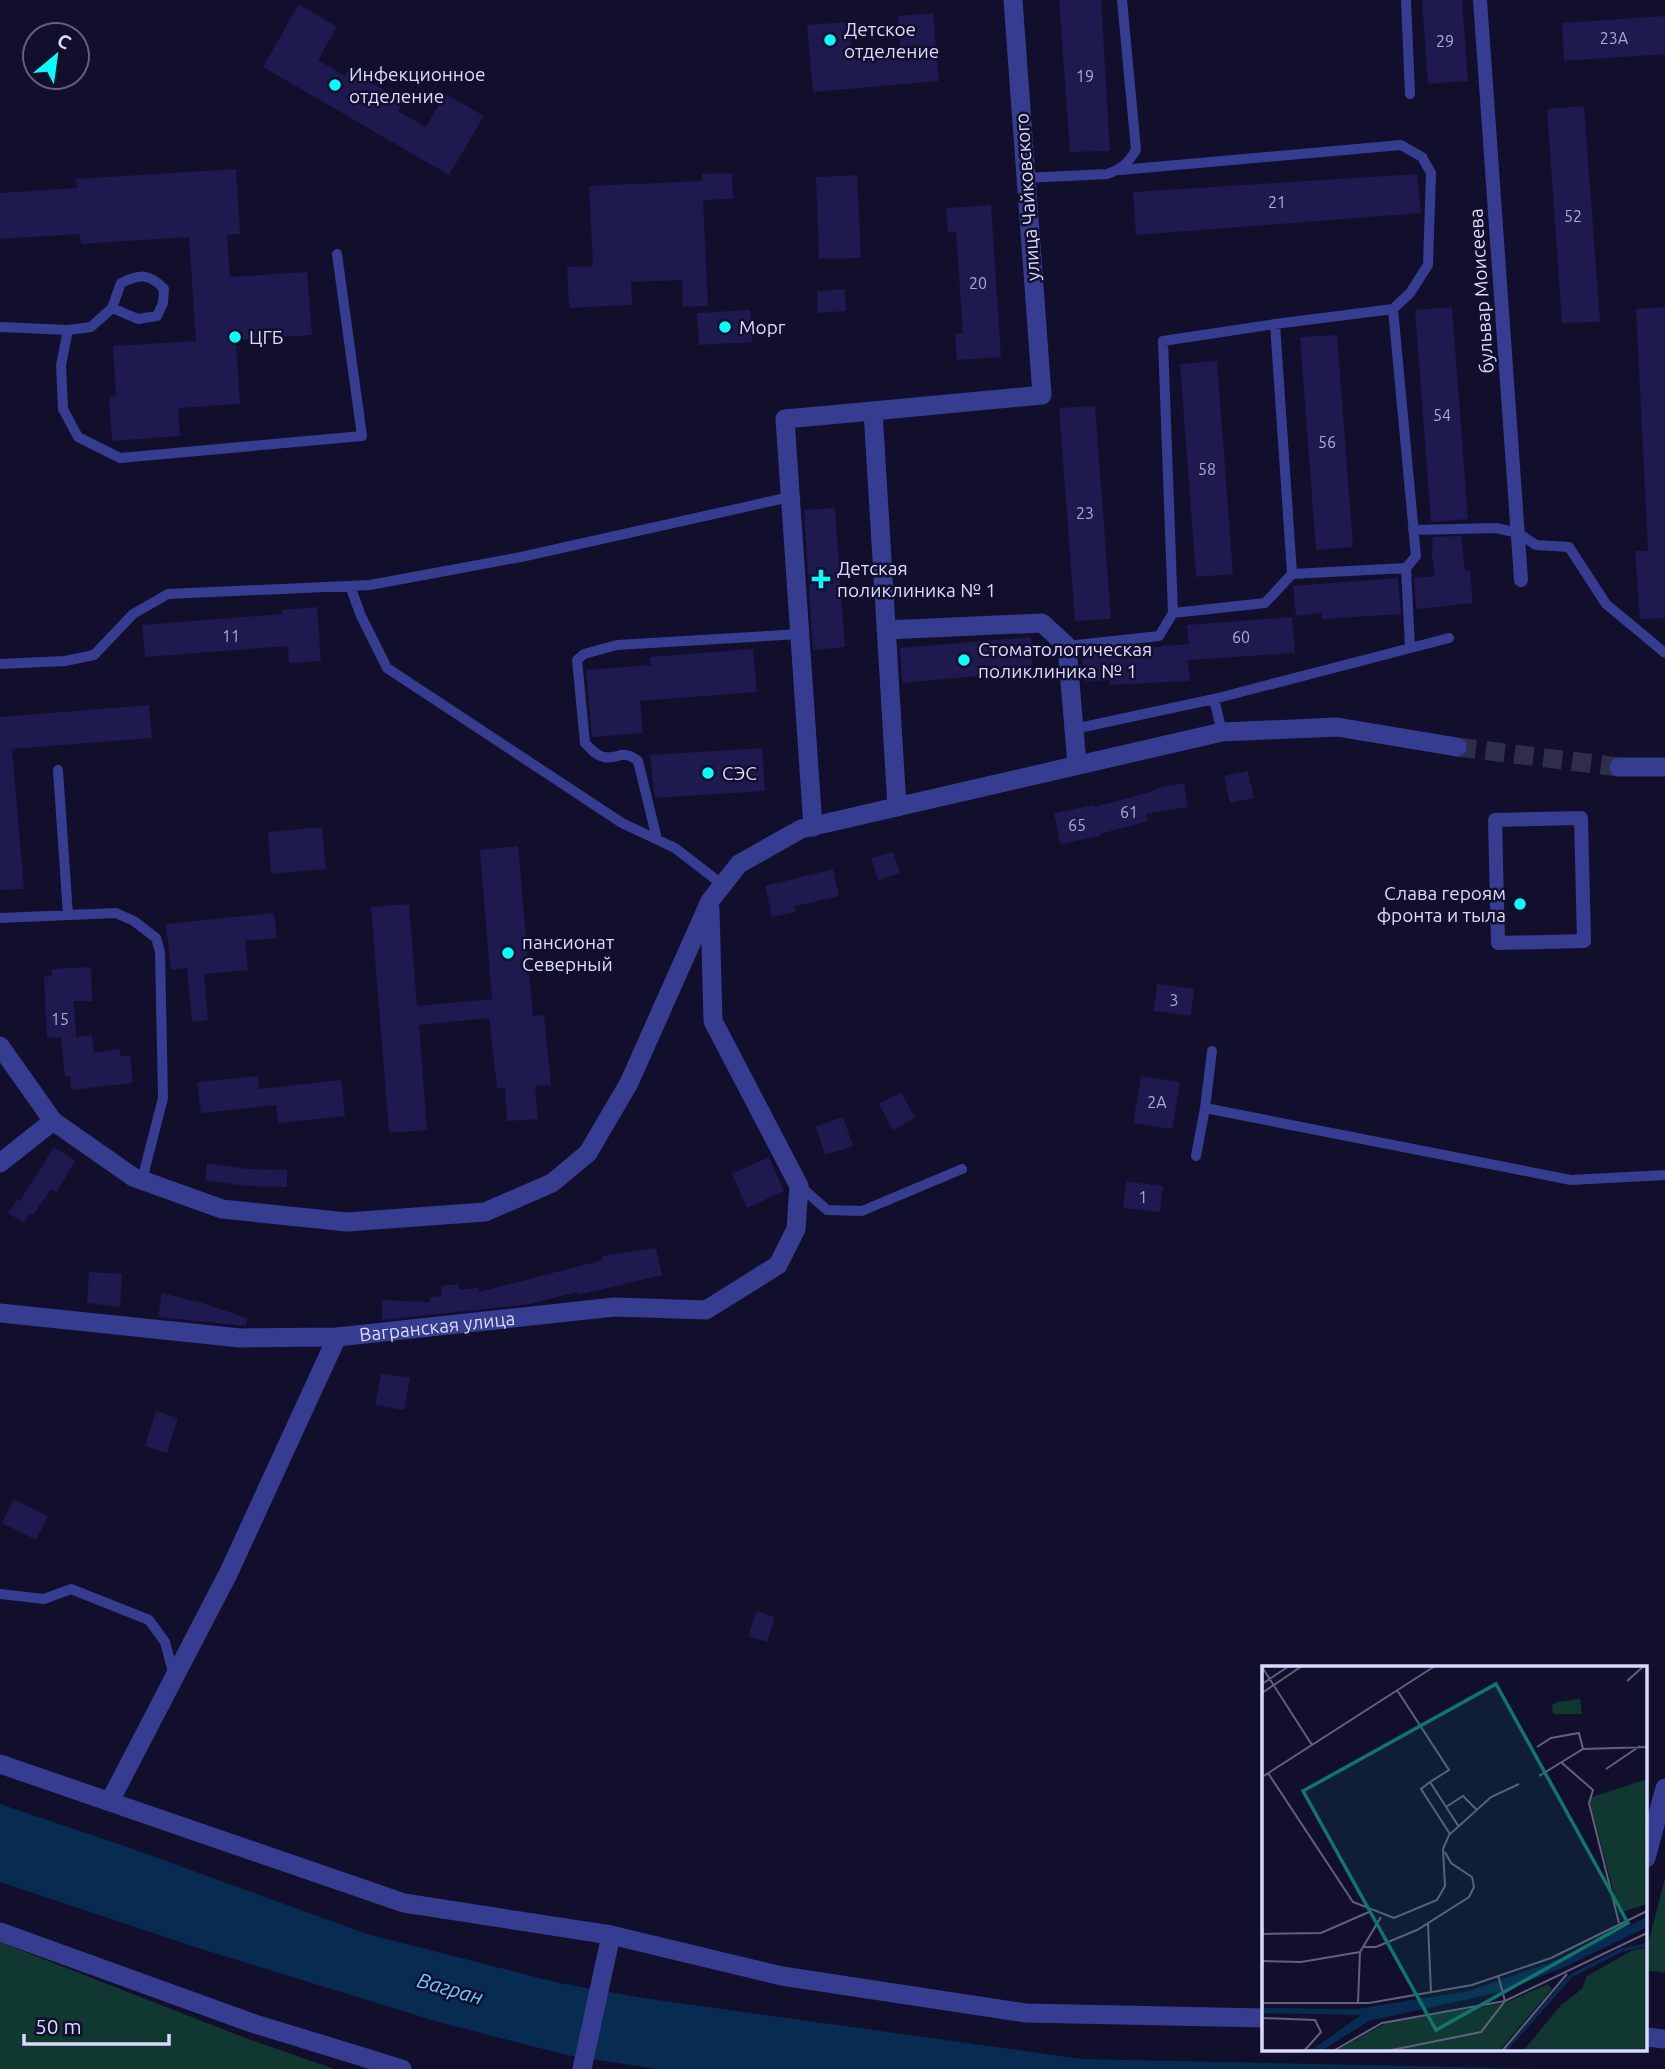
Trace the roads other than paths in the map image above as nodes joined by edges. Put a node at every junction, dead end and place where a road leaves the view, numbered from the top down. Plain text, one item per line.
1 (1013, 0) edge
2 (1122, 0) edge
3 (1406, 0) edge
4 (1480, 0) edge
5 (1410, 94) dead end
6 (1120, 170) junction
7 (1026, 178) junction
8 (337, 254) dead end
9 (112, 308) junction
10 (1393, 309) junction
11 (1275, 324) junction
12 (0, 327) edge
13 (68, 330) junction
14 (873, 411) junction
15 (790, 497) junction
16 (1413, 530) junction
17 (1518, 533) junction
18 (1406, 568) junction
19 (1292, 574) junction
20 (1521, 580) dead end
21 (349, 586) junction
22 (1173, 612) junction
23 (886, 630) junction
24 (800, 634) junction
25 (1449, 638) dead end
26 (1067, 646) junction
27 (1410, 647) junction
28 (1665, 653) edge
29 (0, 664) edge
30 (1214, 699) junction
31 (1074, 729) junction
32 (1222, 732) junction
33 (1457, 747) tunnel mouth
34 (1077, 765) junction
35 (1619, 767) tunnel mouth
36 (1665, 767) edge
37 (58, 770) dead end
38 (897, 807) junction
39 (1581, 818) joint
40 (813, 827) junction
41 (657, 839) junction
42 (723, 885) junction
43 (710, 901) junction
44 (68, 915) junction
45 (0, 918) edge
46 (0, 1046) edge
47 (1212, 1051) dead end
48 (1205, 1108) junction
49 (53, 1121) junction
50 (1196, 1156) dead end
51 (0, 1163) edge
52 (961, 1170) dead end
53 (1665, 1175) edge
54 (142, 1180) junction
55 (799, 1186) junction
56 (0, 1313) edge
57 (337, 1337) junction
58 (0, 1594) edge
59 (174, 1677) junction
60 (0, 1764) edge
61 (1665, 1788) edge
62 (110, 1801) junction
63 (1648, 1851) edge
64 (0, 1932) edge
65 (611, 1935) junction
66 (1262, 2018) edge
67 (402, 2069) edge
68 (582, 2069) edge

1 - 7 street, улица Чайковского
2 - 6 lane
3 - 5 lane
4 - 17 street, бульвар Моисеева
6 - 7 lane
6 - 10 lane
7 - 14 street, улица Чайковского
8 - 13 lane
9 - 9 lane
9 - 13 lane
10 - 11 lane
10 - 16 lane
11 - 19 lane
11 - 22 lane
12 - 13 lane
14 - 15 street
14 - 23 street
15 - 21 lane
15 - 24 street
16 - 17 lane
16 - 18 lane
17 - 20 street, бульвар Моисеева
17 - 28 lane
18 - 19 lane
18 - 27 lane
19 - 22 lane
21 - 29 lane
21 - 41 lane
22 - 26 lane
23 - 26 street
23 - 38 street
24 - 40 street
24 - 41 lane
25 - 27 lane
26 - 31 street
27 - 30 lane
30 - 31 lane
30 - 32 lane
31 - 34 street
32 - 33 street
32 - 34 street
34 - 38 street
35 - 36 street
37 - 44 lane
38 - 40 street
39 - 39 street
40 - 42 street
41 - 42 lane
42 - 43 street
43 - 54 street
43 - 55 street
44 - 45 lane
44 - 54 lane
46 - 49 street
47 - 48 lane
48 - 50 lane
48 - 53 lane
49 - 51 street
49 - 54 street
52 - 55 lane
55 - 57 street, Вагранская улица
56 - 57 street, Вагранская улица
57 - 59 street
58 - 59 lane
59 - 62 street
60 - 62 street
61 - 63 street
62 - 65 street
64 - 67 street
65 - 66 street
65 - 68 street

